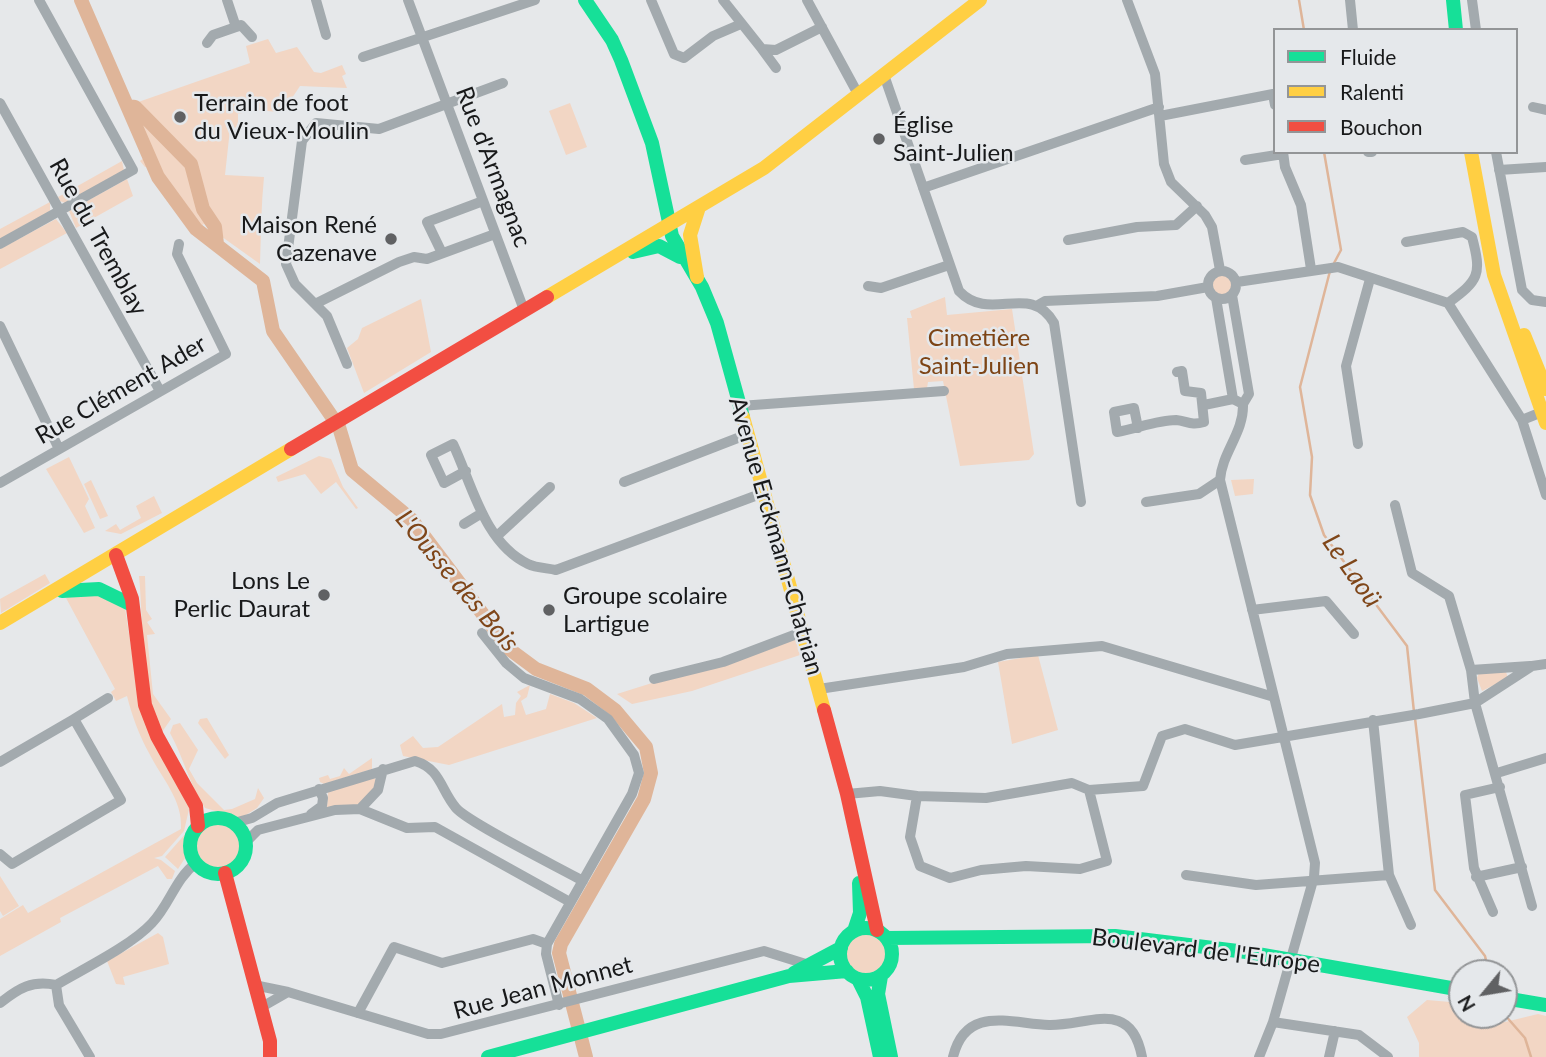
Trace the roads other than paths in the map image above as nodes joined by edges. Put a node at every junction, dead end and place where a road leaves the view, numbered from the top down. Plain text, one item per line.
1 (38, 0) edge
2 (227, 0) edge
3 (316, 0) edge
4 (408, 0) edge
5 (535, 0) edge
6 (585, 0) edge
7 (651, 0) edge
8 (723, 0) edge
9 (807, 0) edge
10 (979, 0) edge
11 (1127, 0) edge
12 (1350, 0) edge
13 (1453, 0) edge
14 (1472, 0) edge
15 (741, 24) junction
16 (236, 27) junction
17 (822, 27) junction
18 (1353, 28) edge
19 (1456, 28) edge
20 (1476, 28) edge
21 (326, 35) dead end
22 (252, 37) dead end
23 (422, 38) junction
24 (207, 43) dead end
25 (762, 49) junction
26 (363, 57) dead end
27 (776, 68) dead end
28 (884, 75) junction
29 (503, 83) dead end
30 (858, 94) junction
31 (1273, 97) edge
32 (0, 103) edge
33 (447, 104) junction
34 (1533, 107) dead end
35 (1546, 110) edge
36 (1159, 112) junction
37 (1278, 154) edge
38 (1283, 154) edge
39 (1471, 154) edge
40 (1476, 154) edge
41 (1496, 154) edge
42 (1245, 160) dead end
43 (1546, 167) edge
44 (1499, 170) junction
45 (923, 188) junction
46 (483, 201) junction
47 (699, 206) junction
48 (1197, 206) junction
49 (60, 211) junction
50 (670, 224) junction
51 (495, 234) junction
52 (1068, 240) dead end
53 (1406, 242) dead end
54 (0, 244) edge
55 (179, 244) dead end
56 (625, 251) junction
57 (442, 253) junction
58 (949, 265) junction
59 (1311, 270) junction
60 (1220, 271) junction
61 (693, 272) junction
62 (1370, 279) junction
63 (1237, 282) junction
64 (868, 286) dead end
65 (1208, 287) junction
66 (1232, 295) junction
67 (1216, 298) junction
68 (1546, 302) edge
69 (1448, 303) junction
70 (315, 304) junction
71 (1038, 305) junction
72 (524, 310) junction
73 (0, 326) edge
74 (347, 364) dead end
75 (1177, 372) dead end
76 (1546, 389) edge
77 (160, 391) junction
78 (944, 391) dead end
79 (1233, 399) junction
80 (1243, 404) junction
81 (1204, 405) junction
82 (740, 407) junction
83 (1544, 415) edge
84 (1521, 420) junction
85 (1138, 428) dead end
86 (748, 434) junction
87 (1357, 444) dead end
88 (59, 449) junction
89 (466, 471) dead end
90 (1220, 480) junction
91 (624, 482) dead end
92 (0, 483) edge
93 (550, 487) dead end
94 (763, 493) junction
95 (1546, 495) edge
96 (1081, 502) dead end
97 (1146, 502) dead end
98 (1395, 505) dead end
99 (482, 513) junction
100 (464, 524) dead end
101 (497, 536) junction
102 (116, 555) junction
103 (51, 594) junction
104 (132, 605) junction
105 (1252, 610) junction
106 (0, 623) edge
107 (802, 632) junction
108 (482, 633) dead end
109 (1354, 634) dead end
110 (1546, 664) edge
111 (1532, 666) junction
112 (1471, 670) junction
113 (654, 680) dead end
114 (819, 689) junction
115 (1274, 697) junction
116 (108, 698) dead end
117 (1475, 703) junction
118 (74, 719) junction
119 (1373, 720) junction
120 (1284, 737) junction
121 (1546, 758) edge
122 (0, 762) edge
123 (383, 769) junction
124 (1497, 772) junction
125 (1500, 787) junction
126 (319, 789) junction
127 (1089, 790) junction
128 (847, 794) junction
129 (917, 796) junction
130 (277, 803) junction
131 (196, 806) junction
132 (360, 809) junction
133 (212, 818) junction
134 (296, 821) junction
135 (234, 823) junction
136 (198, 826) junction
137 (246, 842) junction
138 (0, 854) edge
139 (858, 857) junction
140 (196, 863) junction
141 (1522, 867) junction
142 (225, 873) junction
143 (1186, 875) dead end
144 (1389, 875) junction
145 (1476, 877) junction
146 (583, 881) junction
147 (1313, 881) junction
148 (570, 902) junction
149 (1532, 906) dead end
150 (1493, 912) dead end
151 (1410, 925) dead end
152 (854, 931) junction
153 (882, 934) junction
154 (949, 941) junction
155 (547, 944) junction
156 (841, 948) junction
157 (891, 962) junction
158 (809, 965) junction
159 (852, 975) junction
160 (789, 976) junction
161 (881, 976) junction
162 (56, 985) junction
163 (254, 985) junction
164 (1448, 987) edge
165 (288, 992) junction
166 (1518, 1000) edge
167 (0, 1003) edge
168 (568, 1004) junction
169 (1546, 1005) edge
170 (261, 1008) junction
171 (358, 1013) junction
172 (1273, 1022) junction
173 (1335, 1031) junction
174 (270, 1041) junction
175 (90, 1057) edge
176 (270, 1057) edge
177 (279, 1057) edge
178 (488, 1057) edge
179 (880, 1057) edge
180 (891, 1057) edge
181 (953, 1057) edge
182 (1142, 1057) edge
183 (1259, 1057) edge
184 (1329, 1057) edge
185 (1388, 1057) edge

1 - 49 street
2 - 16 street
3 - 21 street
4 - 23 street, Rue d'Armagnac
5 - 23 street
6 - 50 main road, Avenue Erckmann-Chatrian
7 - 15 street
8 - 15 street
9 - 17 street
10 - 28 main road
11 - 36 street
12 - 18 street
13 - 19 main road
14 - 20 street
15 - 25 street
16 - 22 street
16 - 24 street
17 - 25 street
17 - 30 street
23 - 26 street
23 - 33 street, Rue d'Armagnac
25 - 27 street
28 - 30 main road
28 - 45 street
29 - 33 street
30 - 47 main road
31 - 36 street
32 - 49 street, Rue du Tremblay
33 - 46 street, Rue d'Armagnac
33 - 70 street
34 - 35 street
36 - 45 street
36 - 48 street
37 - 42 street
38 - 59 street
39 - 83 main road
40 - 76 main road
41 - 44 street
43 - 44 street
44 - 68 street
45 - 58 street
46 - 51 street, Rue d'Armagnac
46 - 57 street
47 - 50 main road
47 - 61 main road
48 - 52 street
48 - 60 street
49 - 54 street
49 - 77 street, Rue du Tremblay
50 - 56 main road
50 - 61 main road, Avenue Erckmann-Chatrian
51 - 57 street
51 - 72 street, Rue d'Armagnac
53 - 69 street
55 - 77 street, Rue Clément Ader
56 - 61 main road
56 - 72 main road
57 - 70 street
58 - 64 street
58 - 71 street
59 - 62 street
59 - 63 street
60 - 63 street
60 - 65 street
61 - 82 main road, Avenue Erckmann-Chatrian
62 - 69 street
62 - 87 street
63 - 66 street
65 - 67 street
65 - 71 street
66 - 67 street
66 - 80 street
67 - 79 street
69 - 84 street
70 - 74 street
71 - 96 street
72 - 102 main road
73 - 88 street
75 - 81 street
77 - 88 street, Rue Clément Ader
78 - 82 street
79 - 80 street
79 - 81 street
80 - 90 street
81 - 85 street
82 - 86 main road, Avenue Erckmann-Chatrian
83 - 84 street
84 - 95 street
86 - 91 street
86 - 94 main road, Avenue Erckmann-Chatrian
88 - 92 street, Rue Clément Ader
89 - 99 street
90 - 97 street
90 - 105 street
93 - 101 street
94 - 101 street
94 - 107 main road, Avenue Erckmann-Chatrian
98 - 112 street
99 - 100 street
99 - 101 street
102 - 103 main road
102 - 104 main road
103 - 104 main road
103 - 106 main road
104 - 131 main road
105 - 109 street
105 - 115 street
107 - 113 street
107 - 114 main road, Avenue Erckmann-Chatrian
108 - 146 street
110 - 111 street
111 - 112 street
111 - 117 street
112 - 117 street
114 - 115 street
114 - 128 main road, Avenue Erckmann-Chatrian
115 - 120 street
116 - 118 street
117 - 119 street
117 - 124 street
118 - 122 street
118 - 138 street
119 - 120 street
119 - 144 street
120 - 127 street
120 - 147 street
121 - 124 street
123 - 126 street
123 - 132 street
123 - 146 street
124 - 125 street
125 - 141 street
125 - 145 street
126 - 130 street
126 - 134 street
127 - 129 street
127 - 129 street
128 - 129 street
128 - 139 main road, Avenue Erckmann-Chatrian
130 - 134 street
130 - 135 street
131 - 133 main road
131 - 136 main road
132 - 134 street
132 - 148 street
133 - 135 main road
133 - 136 main road
134 - 137 street
135 - 137 main road
136 - 140 main road
137 - 142 main road
139 - 152 main road, Avenue Erckmann-Chatrian
139 - 153 main road, Avenue Erckmann-Chatrian
140 - 142 main road
140 - 162 street
141 - 145 street
141 - 149 street
142 - 163 main road
143 - 147 street
144 - 147 street
144 - 151 street
145 - 150 street
146 - 148 street
147 - 172 street
148 - 155 street
152 - 153 main road
152 - 156 main road
153 - 154 main road, Boulevard de l'Europe
153 - 157 main road
154 - 157 main road, Boulevard de l'Europe
154 - 164 main road, Boulevard de l'Europe
155 - 168 street
155 - 171 street
156 - 158 main road
156 - 159 main road
157 - 161 main road
158 - 160 main road
158 - 168 street, Rue Jean Monnet
159 - 160 main road
159 - 161 main road
159 - 179 main road
160 - 178 main road
161 - 180 main road
162 - 167 street
162 - 175 street
163 - 165 street, Rue Jean Monnet
163 - 170 main road
165 - 170 street
165 - 171 street, Rue Jean Monnet
166 - 169 main road
168 - 171 street, Rue Jean Monnet
170 - 174 main road
172 - 173 street
172 - 183 street
173 - 184 street
173 - 185 street
174 - 176 main road
174 - 177 main road
181 - 182 street

